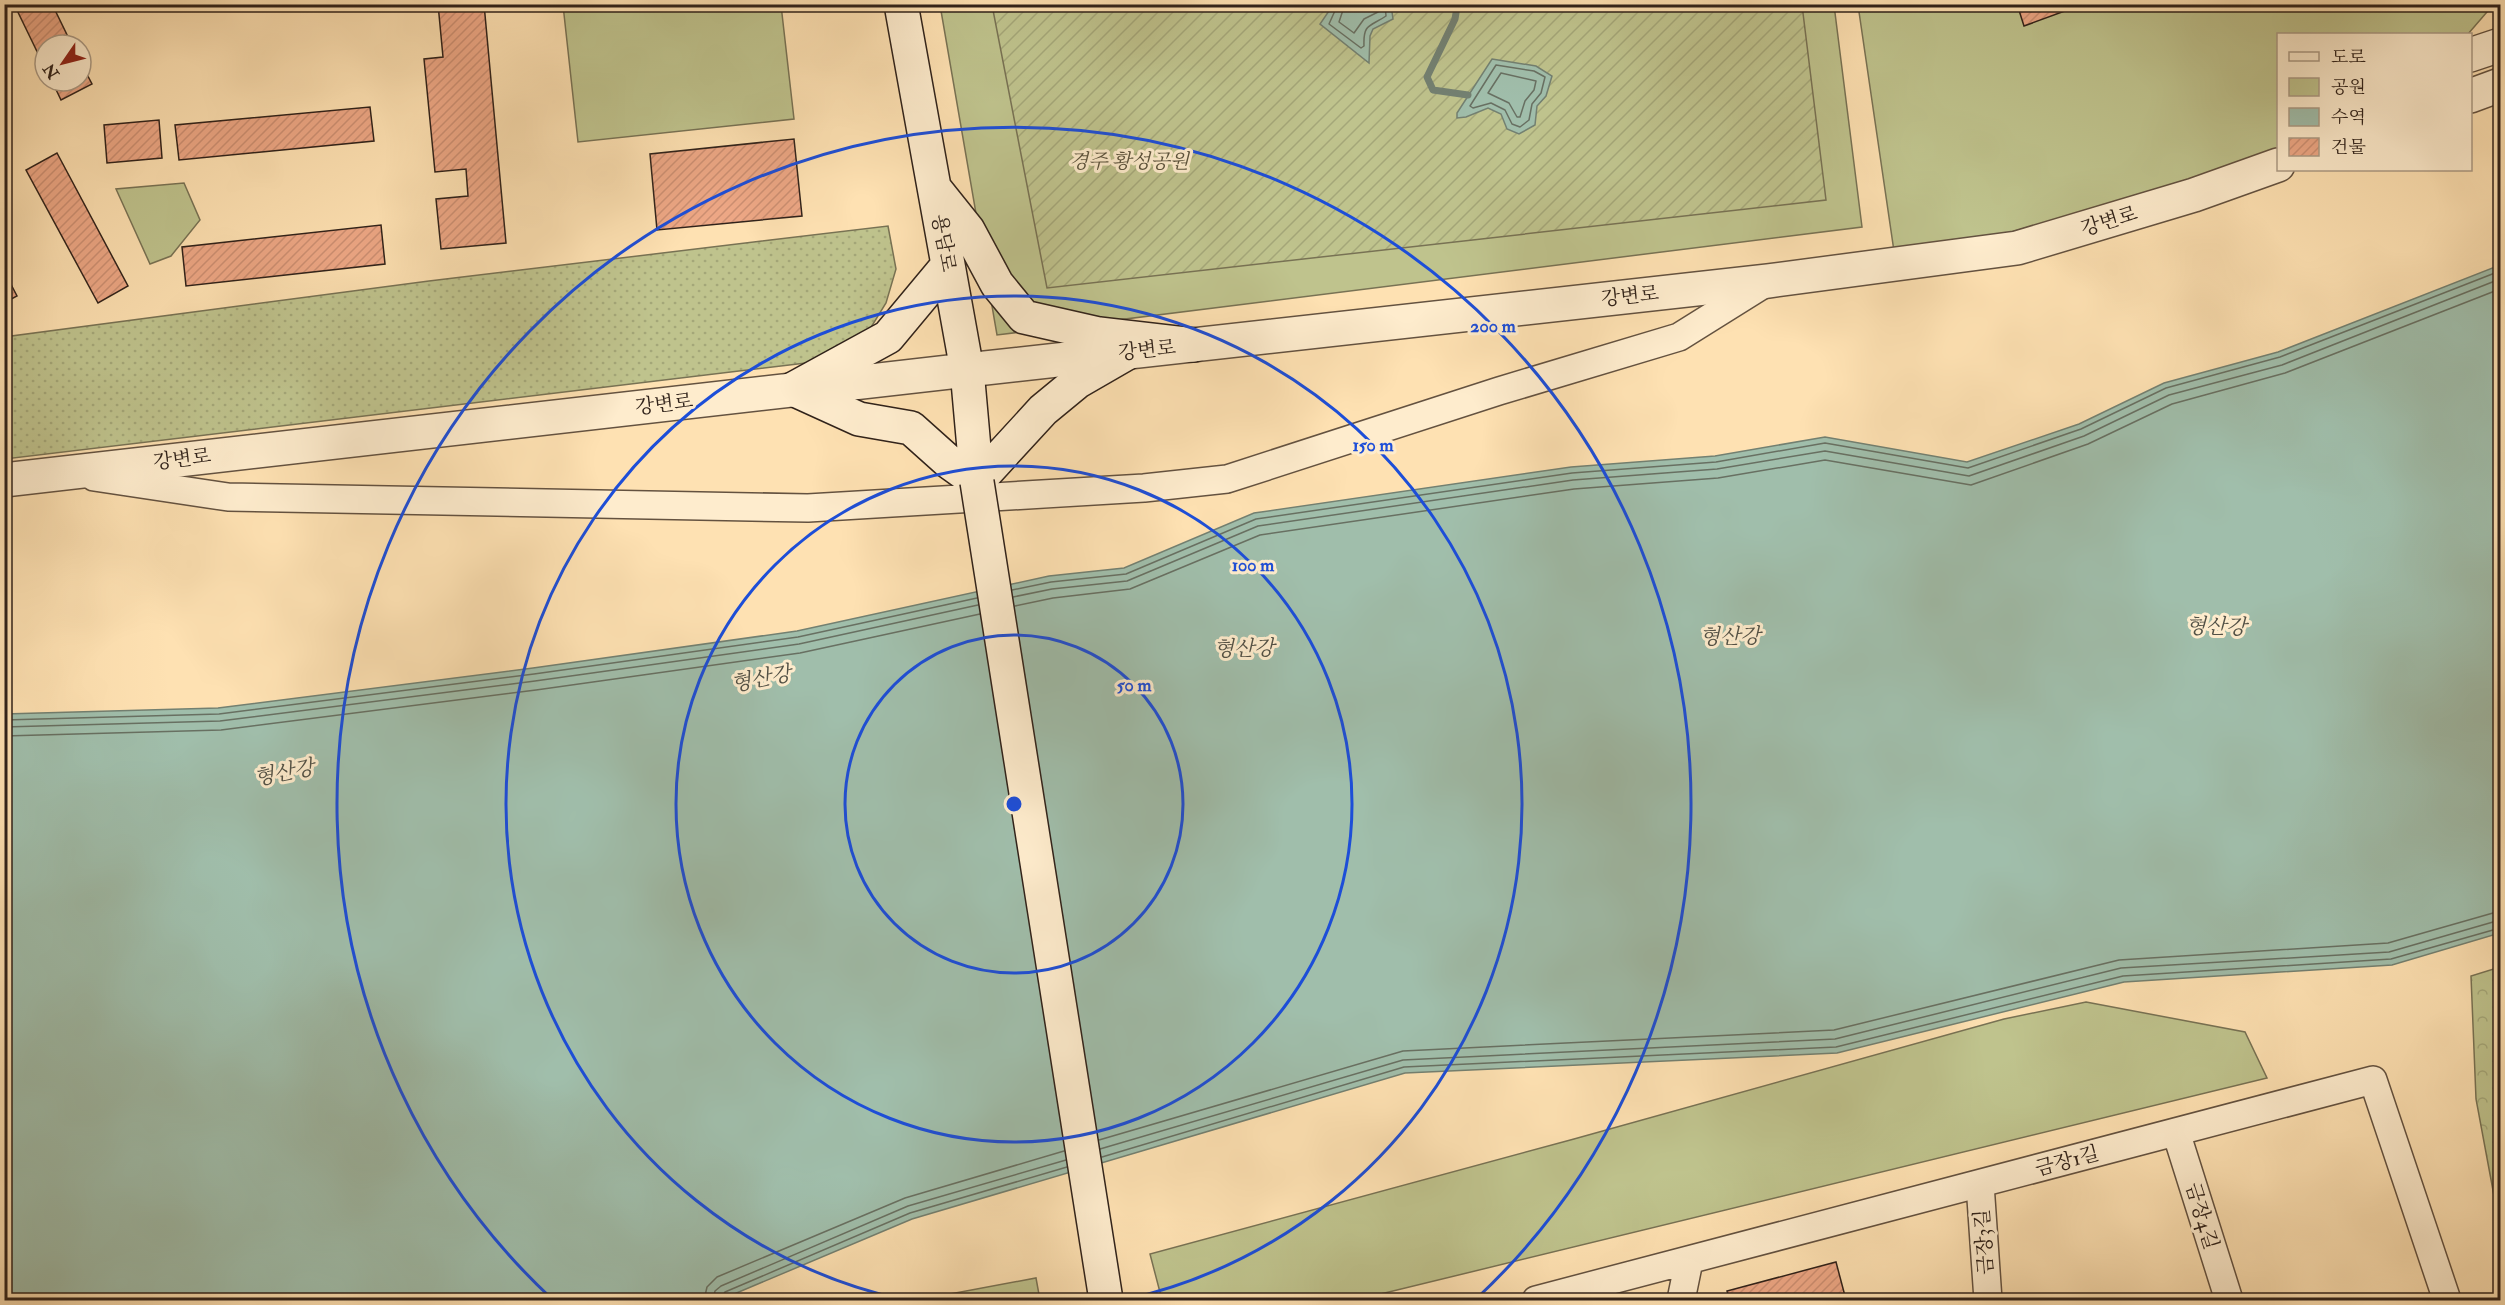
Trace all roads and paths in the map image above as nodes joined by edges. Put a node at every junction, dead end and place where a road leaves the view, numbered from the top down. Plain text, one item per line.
1 (901, 4) edge
2 (2500, 45) edge
3 (2472, 55) edge
4 (2500, 85) edge
5 (2472, 95) edge
6 (2277, 165) edge
7 (933, 186) junction
8 (948, 265) junction
9 (1768, 281) junction
10 (1194, 345) junction
11 (1129, 352) junction
12 (967, 370) junction
13 (793, 390) junction
14 (66, 472) junction
15 (4, 480) edge
16 (978, 482) junction
17 (2176, 1132) junction
18 (1980, 1184) junction
19 (1689, 1260) junction
20 (1106, 1300) edge
21 (1536, 1300) edge
22 (1681, 1300) edge
23 (1988, 1300) edge
24 (2229, 1300) edge
25 (2447, 1300) edge

1 - 7 street, 용담로
2 - 3 street
4 - 5 street
6 - 9 street, 강변로
7 - 8 street, 용담로
7 - 10 street
8 - 12 street, 용담로
8 - 13 street
9 - 10 street, 강변로
9 - 14 street
10 - 11 street, 강변로
11 - 12 street, 강변로
11 - 16 street
12 - 13 street, 강변로
12 - 16 street, 용담로
13 - 14 street, 강변로
13 - 16 street
14 - 15 street, 강변로
16 - 20 street, 용담로, bridge
17 - 18 street, 금장1길
17 - 24 street, 금장4길
17 - 25 street, 금장1길
18 - 19 street, 금장1길
18 - 23 street, 금장3길
19 - 21 street, 금장1길
19 - 22 street

